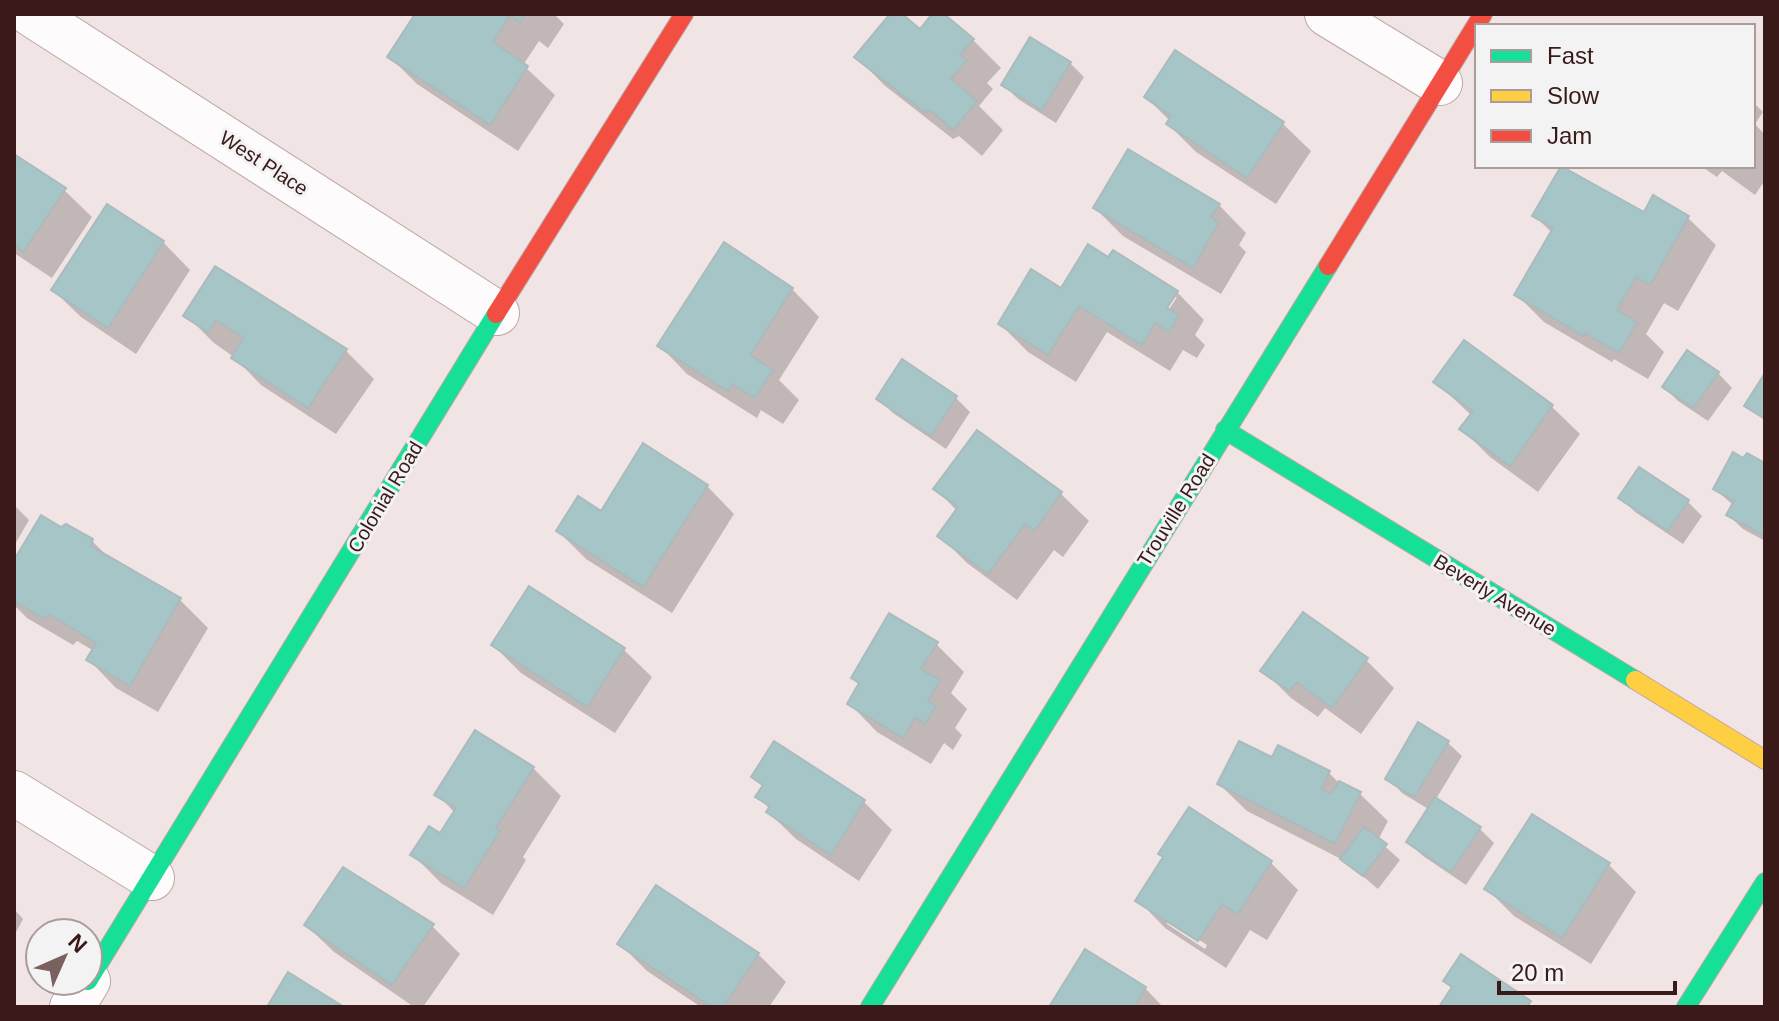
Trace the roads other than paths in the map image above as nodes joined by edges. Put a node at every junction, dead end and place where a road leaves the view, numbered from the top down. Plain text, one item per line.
1 (31, 14) edge
2 (684, 14) edge
3 (1327, 14) edge
4 (1475, 27) edge
5 (1440, 83) junction
6 (497, 313) junction
7 (1225, 430) junction
8 (1765, 760) edge
9 (14, 793) edge
10 (152, 878) junction
11 (1765, 882) edge
12 (104, 955) edge
13 (870, 1007) edge
14 (1686, 1007) edge

1 - 6 street, West Place
2 - 6 street, Colonial Road
3 - 5 street
4 - 5 street, Trouville Road
5 - 7 street, Trouville Road
6 - 10 street, Colonial Road
7 - 8 street, Beverly Avenue
7 - 13 street, Trouville Road
9 - 10 street
10 - 12 street, Colonial Road
11 - 14 street

